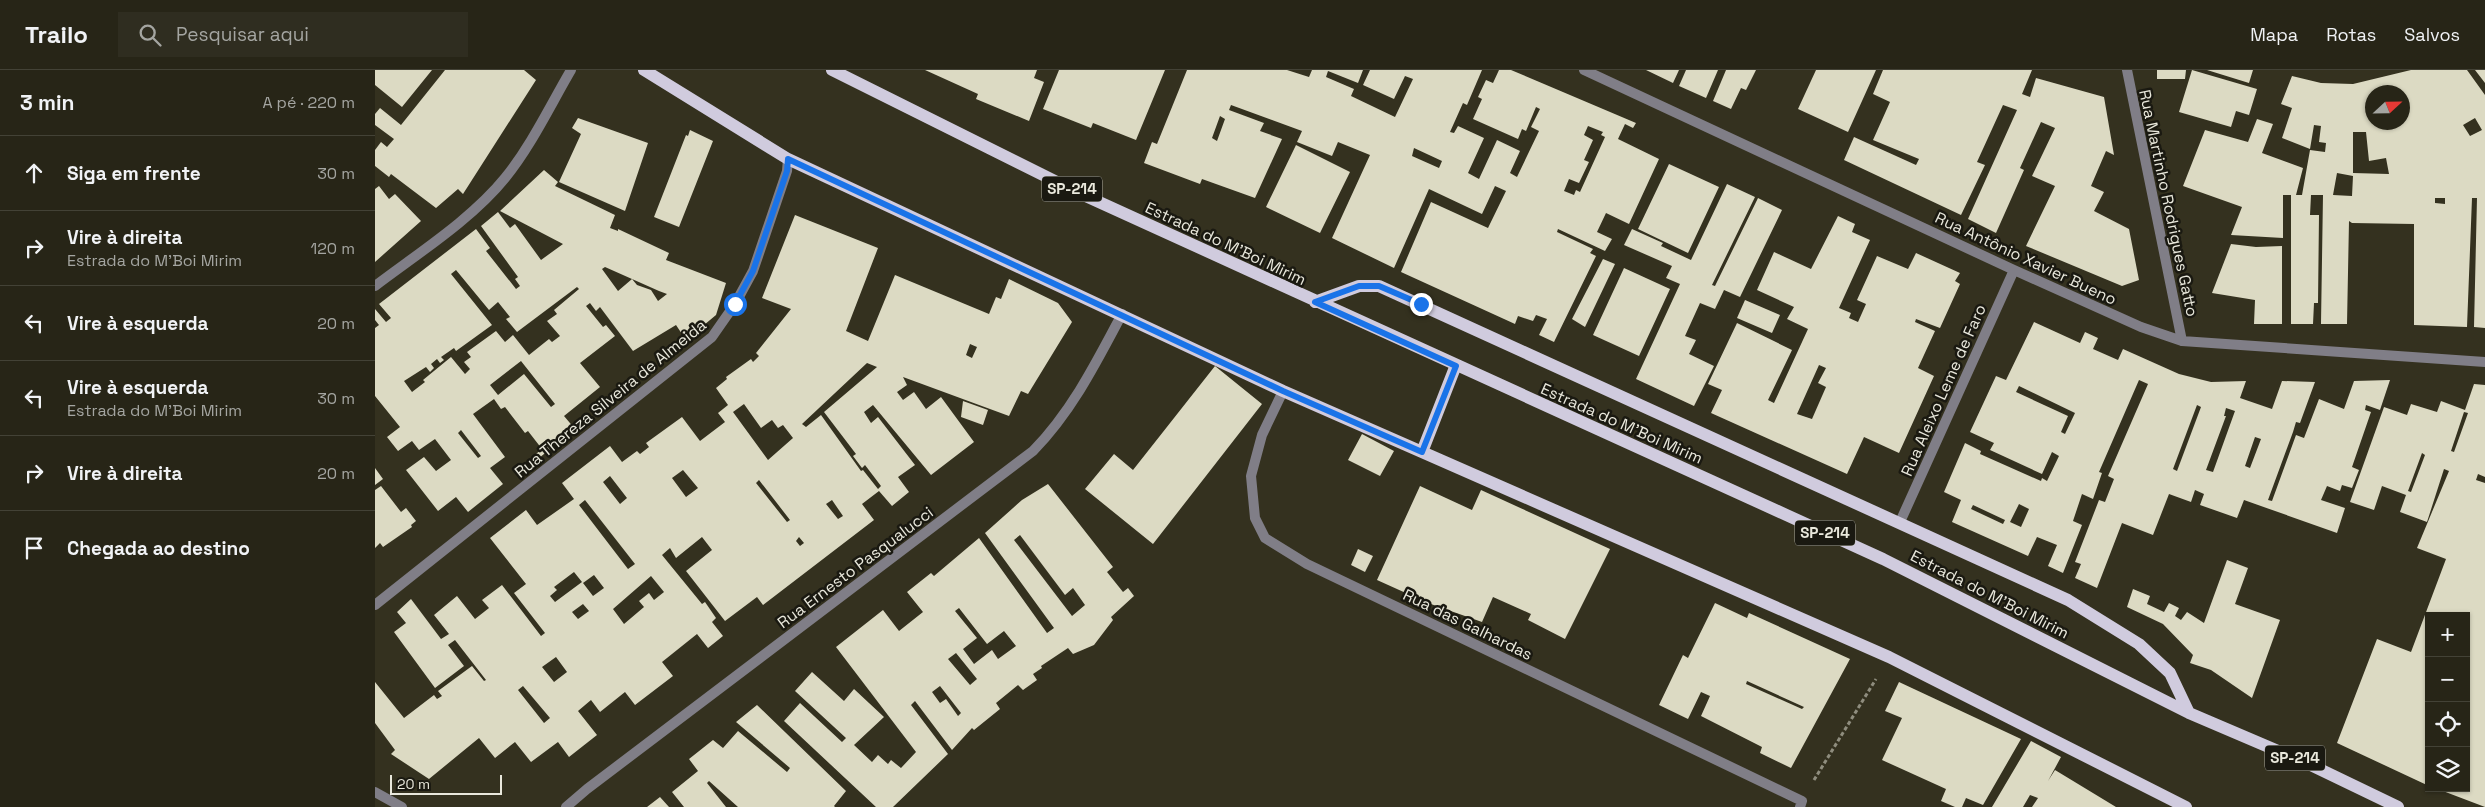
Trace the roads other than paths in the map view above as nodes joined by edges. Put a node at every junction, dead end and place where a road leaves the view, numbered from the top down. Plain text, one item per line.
1 (571, 70) edge
2 (644, 70) edge
3 (832, 70) edge
4 (1584, 70) edge
5 (2127, 70) edge
6 (788, 159) junction
7 (2014, 270) junction
8 (375, 286) edge
9 (1315, 302) junction
10 (1122, 314) junction
11 (2182, 341) junction
12 (2485, 362) edge
13 (1456, 366) junction
14 (1283, 391) junction
15 (1422, 452) junction
16 (1900, 522) junction
17 (375, 605) edge
18 (2189, 712) junction
19 (375, 792) edge
20 (1801, 804) edge
21 (2183, 806) edge
22 (402, 807) edge
23 (566, 807) edge
24 (2398, 807) edge

1 - 8 street
2 - 6 main road
3 - 9 main road, Estrada do M'Boi Mirim / SP-214
4 - 7 street, Rua Antônio Xavier Bueno
5 - 11 street, Rua Martinho Rodrigues Gatto
6 - 10 main road
6 - 17 street, Rua Thereza Silveira de Almeida
7 - 11 street, Rua Antônio Xavier Bueno
7 - 16 street, Rua Aleixo Leme de Faro
9 - 13 main road, Estrada do M'Boi Mirim / SP-214
9 - 16 main road
10 - 14 main road
10 - 23 street, Rua Ernesto Pasqualucci
11 - 12 street, Rua Antônio Xavier Bueno
13 - 15 main road
13 - 18 main road, Estrada do M'Boi Mirim / SP-214
14 - 15 main road
14 - 20 street, Rua das Galhardas
15 - 21 main road
16 - 18 main road
18 - 24 main road, Estrada do M'Boi Mirim / SP-214
19 - 22 street

